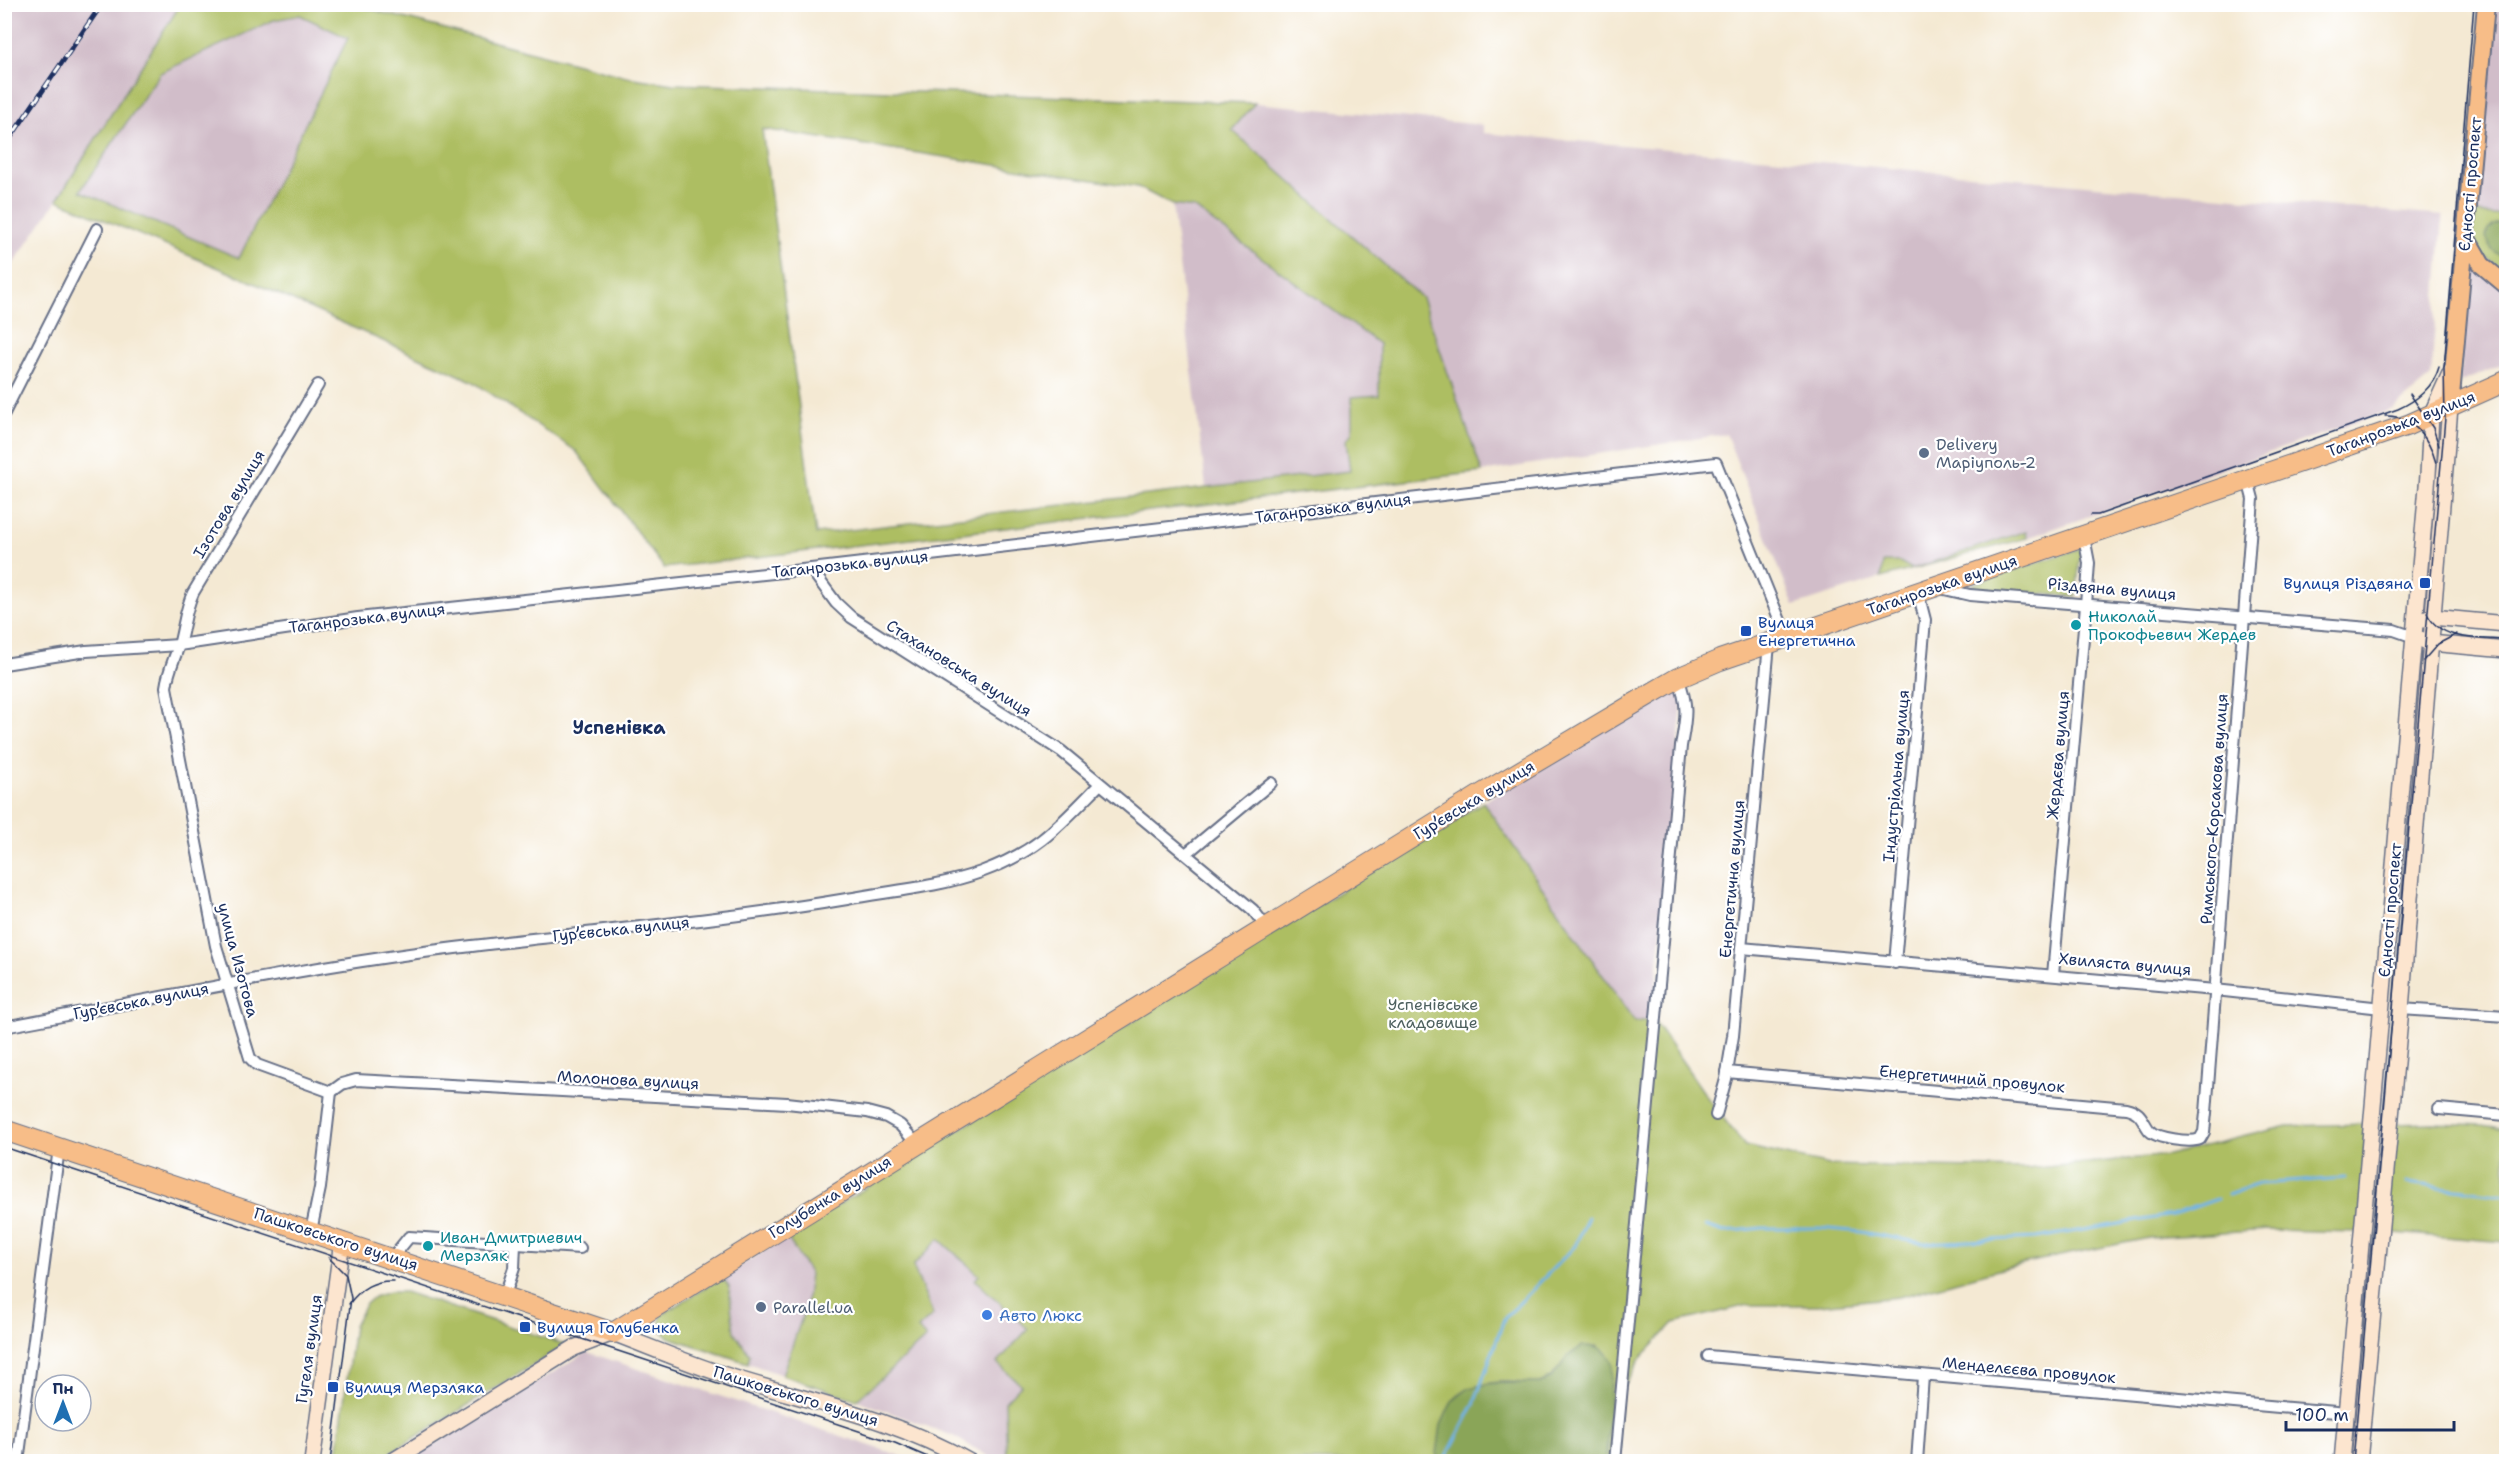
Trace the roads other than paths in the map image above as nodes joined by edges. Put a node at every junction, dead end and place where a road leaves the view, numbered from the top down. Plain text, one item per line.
1 (2486, 4) edge
2 (97, 229) dead end
3 (2466, 237) junction
4 (2506, 285) edge
5 (2454, 364) junction
6 (2506, 381) edge
7 (318, 385) dead end
8 (2450, 406) junction
9 (4, 413) edge
10 (2431, 415) junction
11 (2248, 480) junction
12 (2084, 537) junction
13 (811, 569) junction
14 (1967, 586) junction
15 (1927, 590) junction
16 (2086, 605) junction
17 (2432, 617) junction
18 (2244, 618) junction
19 (2506, 624) edge
20 (2414, 630) junction
21 (1778, 641) junction
22 (2430, 643) junction
23 (179, 645) junction
24 (2506, 650) edge
25 (4, 664) edge
26 (1678, 678) junction
27 (1271, 783) dead end
28 (1099, 785) junction
29 (1187, 853) junction
30 (1266, 927) junction
31 (1741, 948) junction
32 (1895, 963) junction
33 (2053, 975) junction
34 (228, 985) junction
35 (2216, 990) junction
36 (2382, 1008) junction
37 (2401, 1009) junction
38 (2506, 1016) edge
39 (4, 1027) edge
40 (1727, 1072) junction
41 (331, 1092) junction
42 (2439, 1109) dead end
43 (1716, 1115) dead end
44 (2506, 1115) edge
45 (4, 1130) edge
46 (2200, 1139) joint
47 (916, 1143) junction
48 (59, 1148) junction
49 (311, 1231) junction
50 (342, 1241) junction
51 (515, 1244) junction
52 (580, 1248) dead end
53 (392, 1258) junction
54 (505, 1295) junction
55 (613, 1333) junction
56 (1708, 1356) dead end
57 (1923, 1376) junction
58 (2347, 1413) junction
59 (18, 1461) edge
60 (312, 1461) edge
61 (392, 1461) edge
62 (970, 1461) edge
63 (1615, 1461) edge
64 (1917, 1461) edge
65 (2342, 1461) edge
66 (2359, 1461) edge

1 - 3 main road, Єдності проспект
2 - 9 street
3 - 4 main road
3 - 5 main road, Єдності проспект
5 - 8 main road, Єдності проспект
5 - 10 main road, Єдності проспект
6 - 8 highway, Таганрозька вулиця
7 - 23 street, Ізотова вулиця
8 - 10 highway, Таганрозька вулиця
8 - 17 main road, Єдності проспект
10 - 11 highway, Таганрозька вулиця
10 - 20 main road, Єдності проспект
11 - 12 highway, Таганрозька вулиця
11 - 18 street, Римського-Корсакова вулиця
12 - 14 highway, Таганрозька вулиця
12 - 16 street, Жердєва вулиця
13 - 21 street, Таганрозька вулиця
13 - 23 street, Таганрозька вулиця
13 - 28 street, Стахановська вулиця
14 - 15 highway, Таганрозька вулиця
14 - 16 street, Різдвяна вулиця
15 - 21 highway, Таганрозька вулиця
15 - 32 street, Індустріальна вулиця
16 - 18 street, Різдвяна вулиця
16 - 33 street, Жердєва вулиця
17 - 19 main road
17 - 20 main road
17 - 22 main road, Єдності проспект
18 - 20 street, Різдвяна вулиця
18 - 35 street, Римського-Корсакова вулиця
20 - 22 main road, Різдвяна вулиця
20 - 36 main road, Єдності проспект
21 - 26 highway, Гур’євська вулиця
21 - 31 street, Енергетична вулиця
22 - 24 main road, Різдвяна вулиця
22 - 37 main road, Єдності проспект
23 - 25 street, Таганрозька вулиця
23 - 34 street, улица Изотова
26 - 30 highway, Гур’євська вулиця
26 - 63 street
27 - 29 street
28 - 29 street
28 - 34 street, Гур’євська вулиця
29 - 30 street
30 - 47 highway, Голубенка вулиця
31 - 32 street, Хвиляста вулиця
31 - 40 street, Енергетична вулиця
32 - 33 street, Хвиляста вулиця
33 - 35 street, Хвиляста вулиця
34 - 39 street, Гур’євська вулиця
34 - 41 street, улица Изотова
35 - 36 street, Хвиляста вулиця
35 - 46 street, Римського-Корсакова вулиця
36 - 37 main road, Хвиляста вулиця
36 - 58 main road, Єдності проспект
37 - 38 street, Хвиляста вулиця
37 - 66 main road, Єдності проспект
40 - 43 street, Енергетична вулиця
40 - 46 street, Енергетичний провулок
41 - 47 street, Молонова вулиця
41 - 49 street
42 - 44 street
45 - 48 highway, Пашковського вулиця
47 - 55 highway, Голубенка вулиця
48 - 49 highway, Пашковського вулиця
48 - 59 street
49 - 50 highway, Пашковського вулиця
50 - 53 highway, Пашковського вулиця
50 - 60 main road, Гугеля вулиця
51 - 52 street
51 - 53 street
51 - 54 street
53 - 54 highway, Пашковського вулиця
54 - 55 highway, Пашковського вулиця
55 - 61 main road, Голубенка вулиця
55 - 62 main road, Пашковського вулиця
56 - 57 street, Менделєєва провулок
57 - 58 street, Менделєєва провулок
57 - 64 street
58 - 65 main road, Єдності проспект

